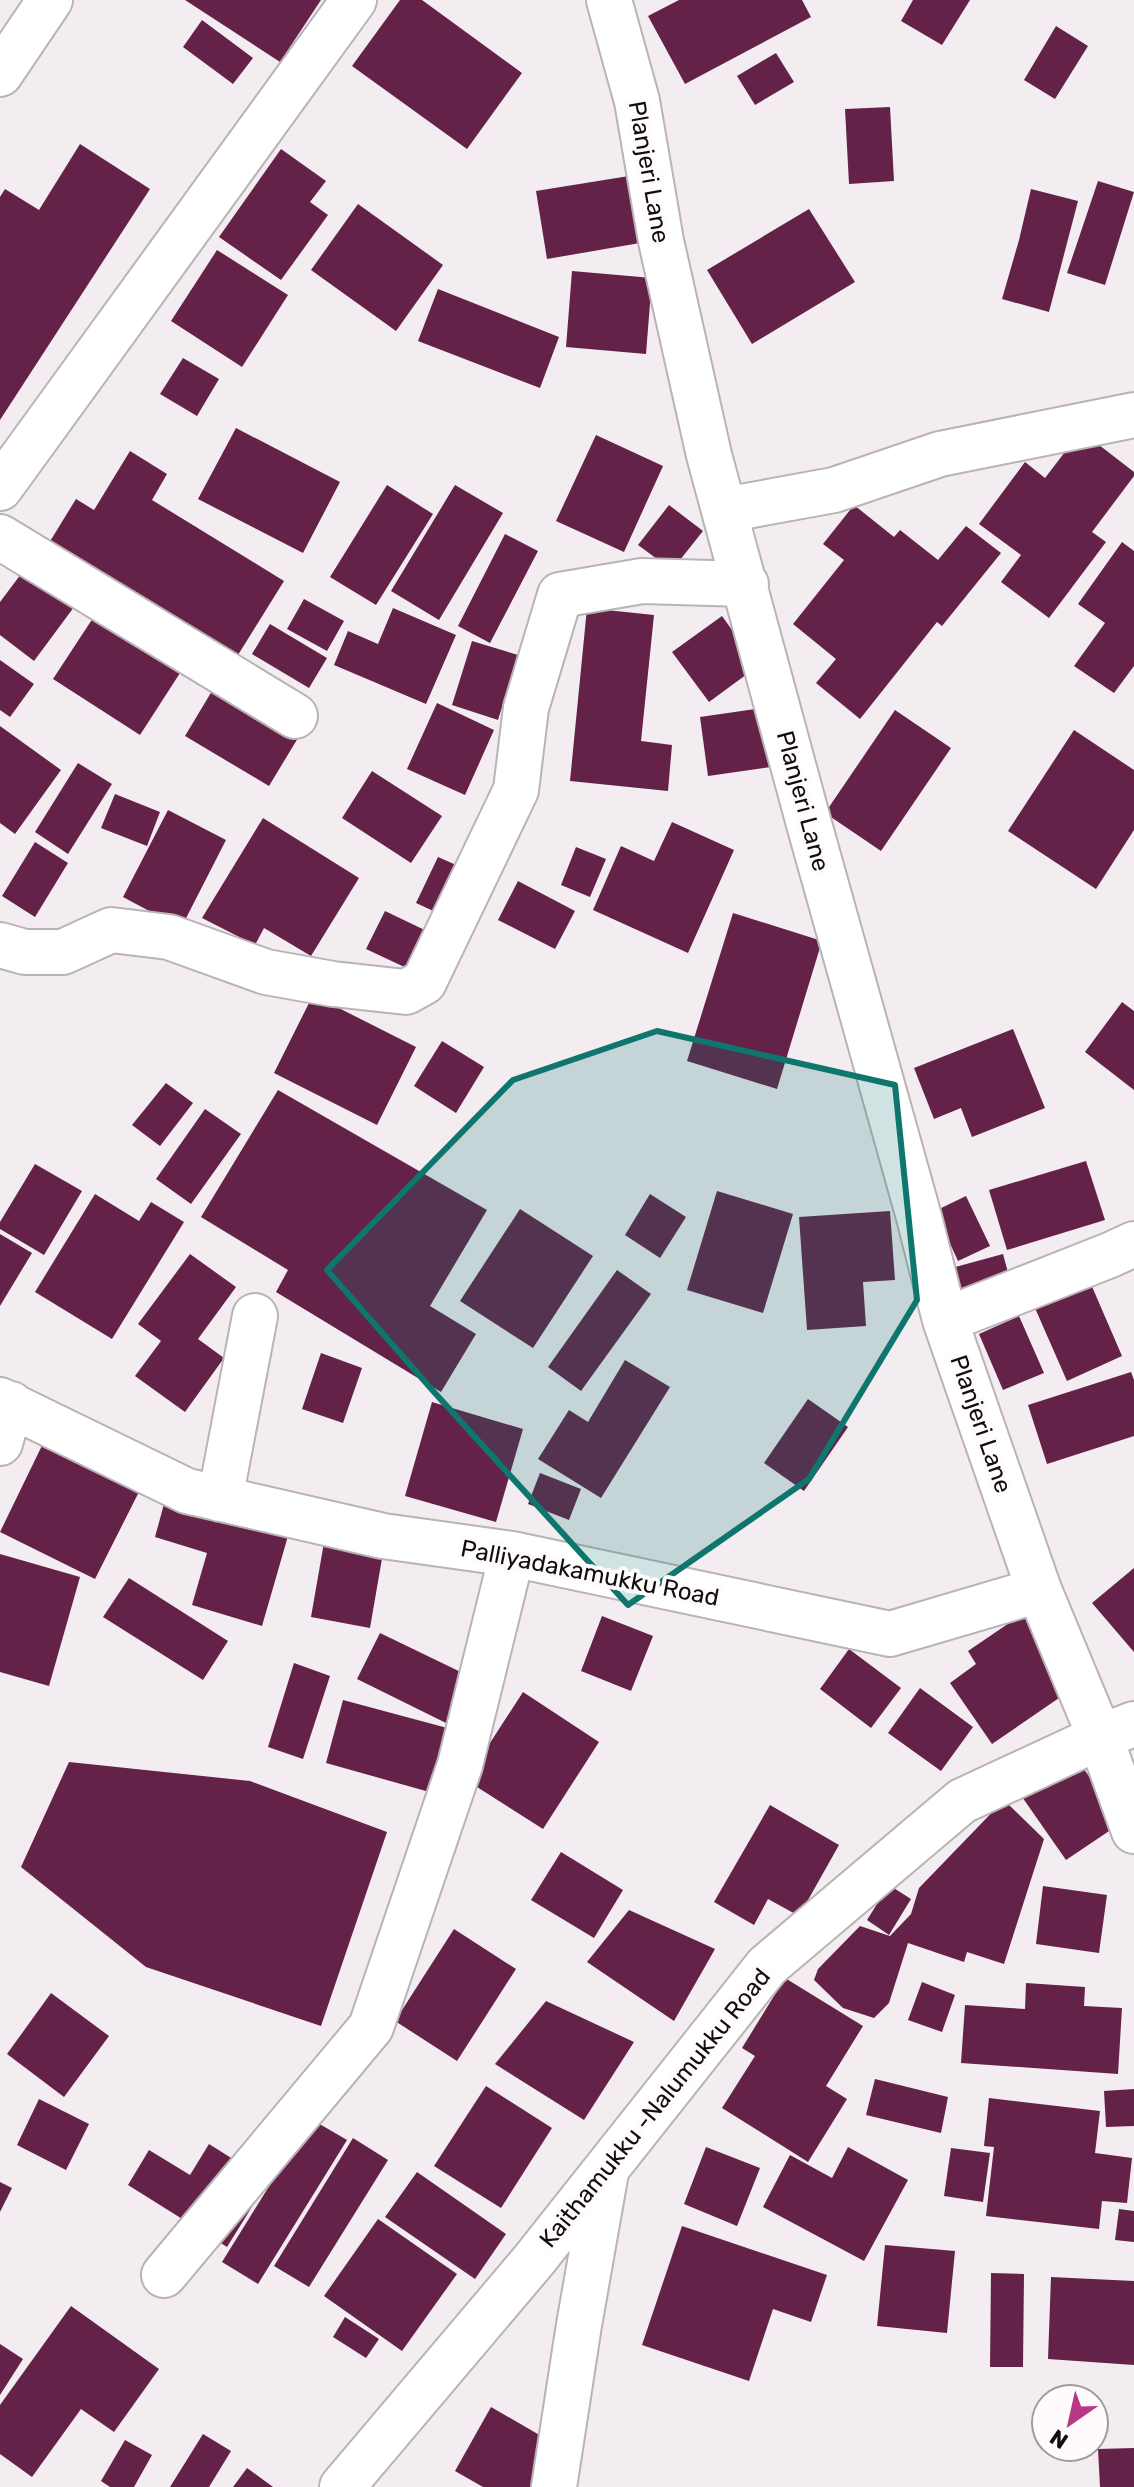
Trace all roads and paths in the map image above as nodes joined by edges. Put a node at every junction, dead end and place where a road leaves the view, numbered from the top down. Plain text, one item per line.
1 (50, 0) edge
2 (354, 0) edge
3 (609, 0) edge
4 (0, 74) edge
5 (1134, 415) edge
6 (0, 488) edge
7 (725, 510) junction
8 (0, 537) edge
9 (746, 584) junction
10 (295, 716) dead end
11 (0, 945) edge
12 (1134, 1244) edge
13 (255, 1316) dead end
14 (945, 1320) junction
15 (4, 1416) edge
16 (220, 1499) junction
17 (512, 1554) junction
18 (1039, 1590) junction
19 (1117, 1730) edge
20 (1134, 1831) edge
21 (606, 2170) junction
22 (164, 2275) dead end
23 (342, 2487) edge
24 (554, 2487) edge

1 - 4 street
2 - 6 street
3 - 7 street, Planjeri Lane
5 - 7 street
7 - 9 street, Planjeri Lane
8 - 10 street
9 - 11 street
9 - 14 street, Planjeri Lane
12 - 14 street
13 - 16 street
14 - 18 street, Planjeri Lane
15 - 16 street, Palliyadakamukku Road
16 - 17 street, Palliyadakamukku Road
17 - 18 street, Palliyadakamukku Road
17 - 22 street
18 - 19 street
19 - 20 street
19 - 21 street, Kaithamukku -Nalumukku Road
21 - 23 street, Kaithamukku -Nalumukku Road
21 - 24 street

